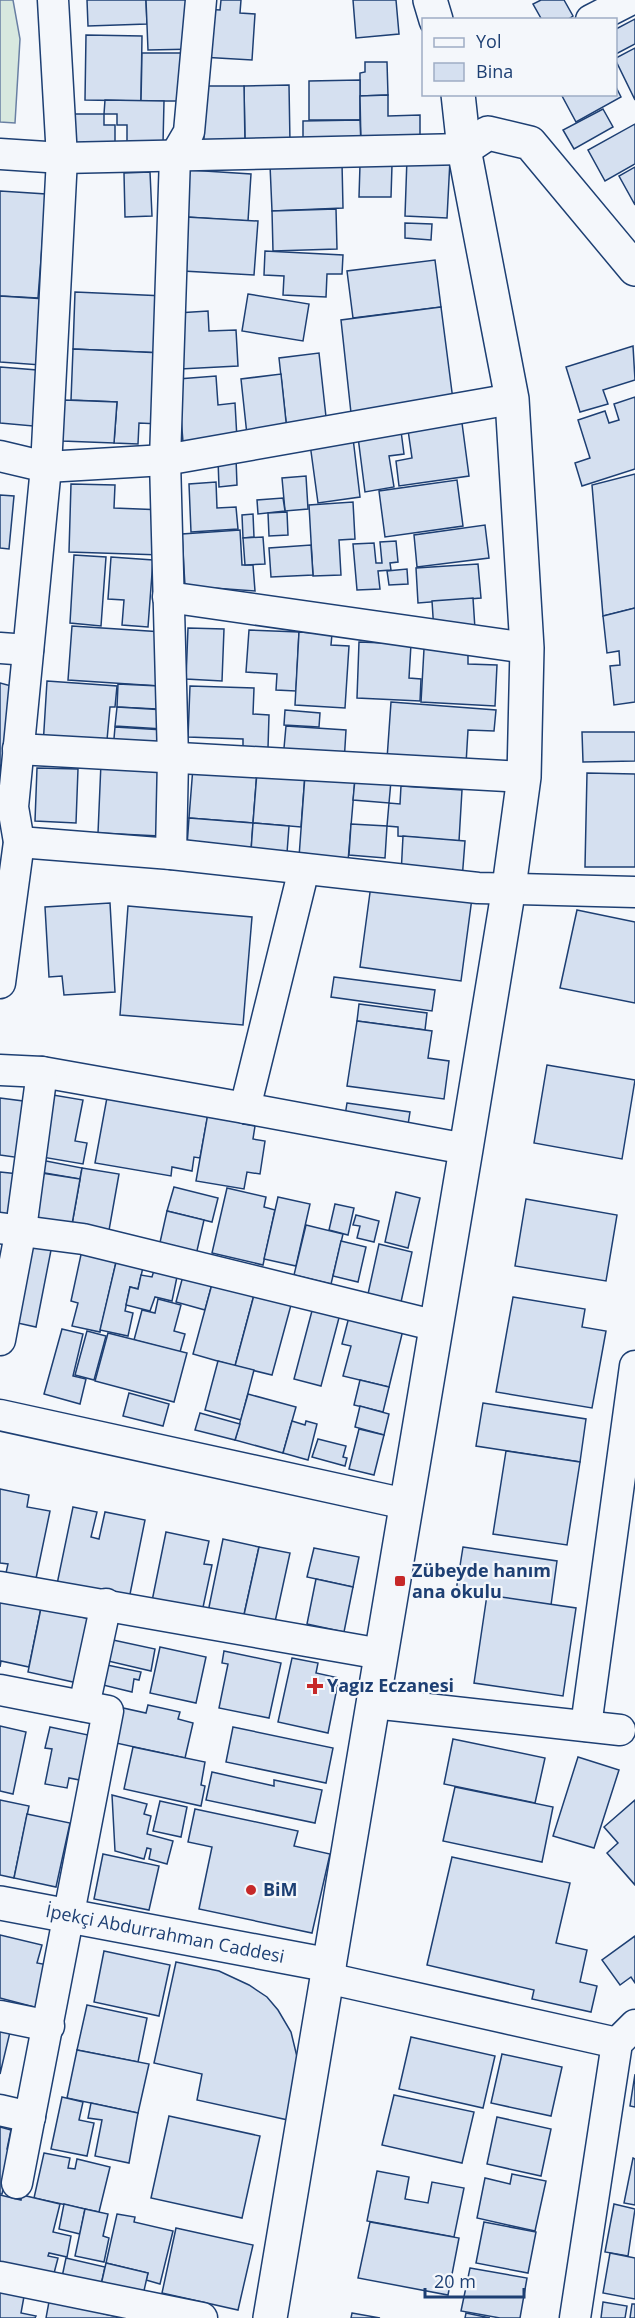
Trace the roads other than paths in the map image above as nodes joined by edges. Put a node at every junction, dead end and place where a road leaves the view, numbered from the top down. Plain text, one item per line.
1 (53, 0) edge
2 (201, 0) edge
3 (430, 0) edge
4 (630, 0) edge
5 (435, 18) edge
6 (595, 18) edge
7 (458, 96) edge
8 (464, 149) junction
9 (0, 154) edge
10 (175, 156) junction
11 (62, 158) junction
12 (635, 269) edge
13 (512, 399) junction
14 (0, 456) edge
15 (165, 460) junction
16 (46, 467) junction
17 (168, 597) junction
18 (527, 648) junction
19 (14, 649) edge
20 (18, 749) junction
21 (172, 759) junction
22 (524, 777) junction
23 (6, 805) edge
24 (19, 842) junction
25 (171, 854) junction
26 (304, 869) junction
27 (509, 887) junction
28 (635, 892) edge
29 (0, 983) edge
30 (0, 1070) edge
31 (42, 1072) junction
32 (245, 1107) junction
33 (466, 1149) junction
34 (10, 1229) edge
35 (437, 1326) junction
36 (0, 1340) edge
37 (635, 1366) edge
38 (0, 1415) edge
39 (406, 1504) junction
40 (0, 1587) edge
41 (106, 1604) junction
42 (381, 1654) junction
43 (0, 1690) edge
44 (373, 1703) junction
45 (84, 1706) junction
46 (586, 1726) junction
47 (630, 1733) edge
48 (0, 1903) edge
49 (69, 1916) junction
50 (328, 1971) junction
51 (0, 2016) edge
52 (49, 2026) junction
53 (626, 2034) edge
54 (0, 2110) edge
55 (30, 2117) junction
56 (17, 2183) dead end
57 (0, 2277) edge
58 (202, 2318) edge
59 (270, 2318) edge
60 (575, 2318) edge

1 - 11 street
2 - 10 street
3 - 5 street
4 - 6 street
7 - 8 street
8 - 10 street
8 - 12 street
8 - 13 street
9 - 11 street
10 - 11 street
10 - 15 street
11 - 16 street
13 - 15 street
13 - 18 street
14 - 16 street
15 - 16 street
15 - 17 street
16 - 19 street
17 - 18 street
17 - 21 street
18 - 22 street
19 - 20 street
20 - 21 street
20 - 23 street
21 - 22 street
21 - 25 street
22 - 27 street
23 - 24 street
24 - 25 street
24 - 29 street
25 - 26 street
26 - 27 street
26 - 32 street
27 - 28 street
27 - 33 street
30 - 31 street
31 - 32 street
31 - 34 street
32 - 33 street
33 - 35 street
34 - 35 street
34 - 36 street
35 - 39 street
37 - 46 street
38 - 39 street
39 - 42 street
40 - 41 street
41 - 42 street
41 - 45 street
42 - 44 street
43 - 45 street
44 - 46 street
44 - 50 street
45 - 49 street
46 - 47 street
48 - 49 street, İpekçi Abdurrahman Caddesi
49 - 50 street, İpekçi Abdurrahman Caddesi
49 - 52 street
50 - 53 street
50 - 59 street
51 - 52 street
52 - 55 street
53 - 60 street
54 - 55 street
55 - 56 street
57 - 58 street

